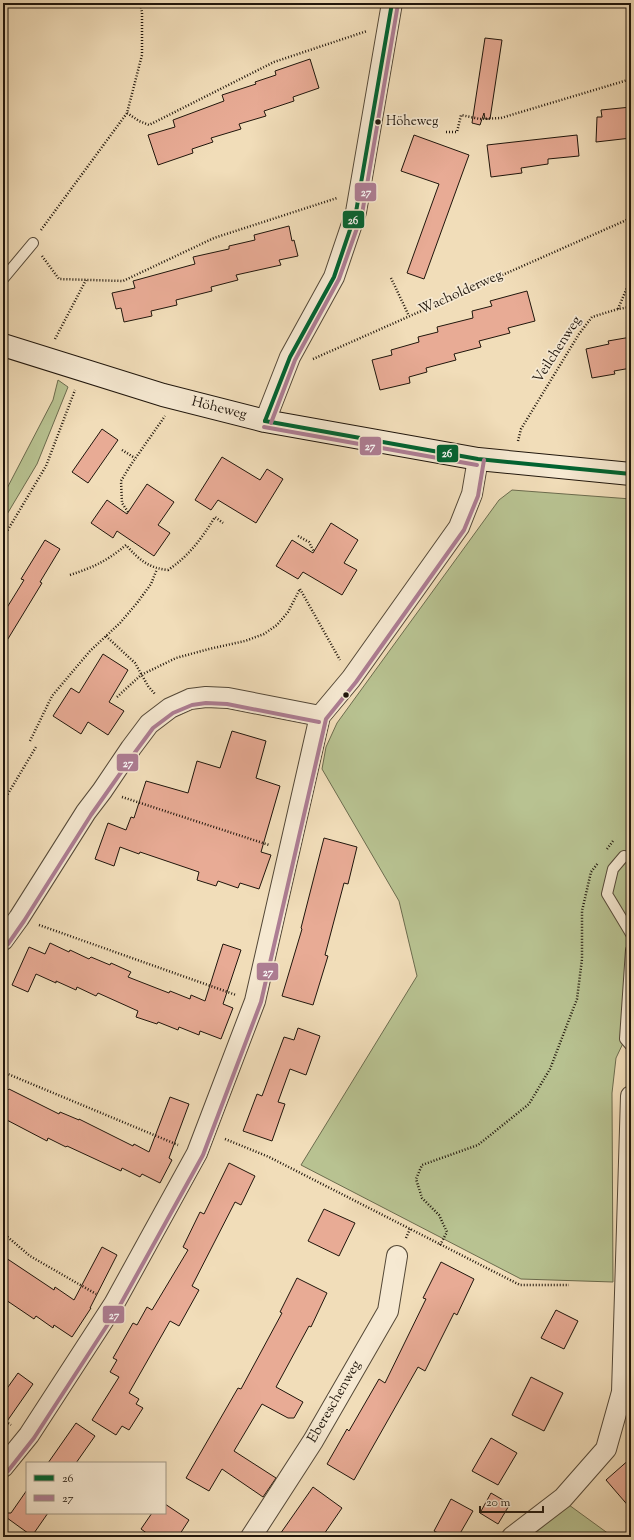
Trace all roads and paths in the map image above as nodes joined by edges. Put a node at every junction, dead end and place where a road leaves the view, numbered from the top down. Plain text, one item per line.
1 (140, 3) edge
2 (392, 3) edge
3 (387, 30) junction
4 (631, 79) edge
5 (127, 113) junction
6 (446, 132) dead end
7 (360, 190) junction
8 (631, 218) edge
9 (33, 243) junction
10 (391, 278) dead end
11 (631, 278) edge
12 (3, 279) edge
13 (86, 280) junction
14 (631, 307) edge
15 (618, 309) junction
16 (409, 316) junction
17 (3, 345) edge
18 (44, 358) junction
19 (290, 358) junction
20 (82, 370) junction
21 (178, 398) junction
22 (265, 421) junction
23 (518, 442) dead end
24 (122, 450) dead end
25 (135, 458) junction
26 (478, 459) junction
27 (631, 474) edge
28 (128, 512) dead end
29 (223, 523) dead end
30 (298, 536) dead end
31 (3, 538) edge
32 (314, 552) dead end
33 (156, 569) junction
34 (70, 575) dead end
35 (106, 636) junction
36 (141, 675) junction
37 (351, 679) junction
38 (117, 697) dead end
39 (170, 708) junction
40 (320, 716) junction
41 (30, 742) dead end
42 (36, 747) dead end
43 (102, 791) junction
44 (3, 802) edge
45 (613, 841) dead end
46 (290, 852) junction
47 (604, 853) dead end
48 (624, 856) dead end
49 (600, 860) dead end
50 (19, 918) junction
51 (631, 934) edge
52 (3, 940) edge
53 (631, 950) edge
54 (255, 1002) junction
55 (631, 1046) edge
56 (3, 1072) edge
57 (631, 1096) edge
58 (206, 1131) junction
59 (197, 1153) junction
60 (3, 1233) edge
61 (440, 1245) junction
62 (397, 1256) dead end
63 (569, 1285) dead end
64 (114, 1304) junction
65 (3, 1467) edge
66 (251, 1537) edge
67 (512, 1537) edge

1 - 5 path
2 - 3 street
3 - 5 path
3 - 7 street
4 - 6 path
5 - 9 path
7 - 13 path
7 - 19 street
8 - 16 path, Wacholderweg
9 - 12 lane
9 - 13 path
10 - 16 path
11 - 15 path
13 - 18 path
14 - 15 path, Veilchenweg
15 - 23 path, Veilchenweg
16 - 19 path, Wacholderweg
17 - 18 street, Höheweg
18 - 20 street, Höheweg
19 - 22 street
20 - 21 street, Höheweg
20 - 31 path
21 - 22 street, Höheweg
21 - 25 path
22 - 26 street, Höheweg
24 - 25 path
25 - 28 path
26 - 27 street, Höheweg
26 - 37 street
29 - 33 path
30 - 32 path
33 - 34 path
33 - 35 path
35 - 36 path
35 - 41 path
36 - 37 path
36 - 38 path
36 - 39 path
37 - 40 street
39 - 40 street
39 - 43 street
40 - 46 street
42 - 44 path
43 - 46 path
43 - 50 street
45 - 47 path
46 - 54 street
48 - 51 lane
49 - 61 path
50 - 52 street
50 - 54 path
53 - 55 lane
54 - 58 street
56 - 59 path
57 - 67 street
58 - 59 street
58 - 61 path
59 - 64 street
60 - 64 path
61 - 63 path
62 - 66 street, Ebereschenweg
64 - 65 street

